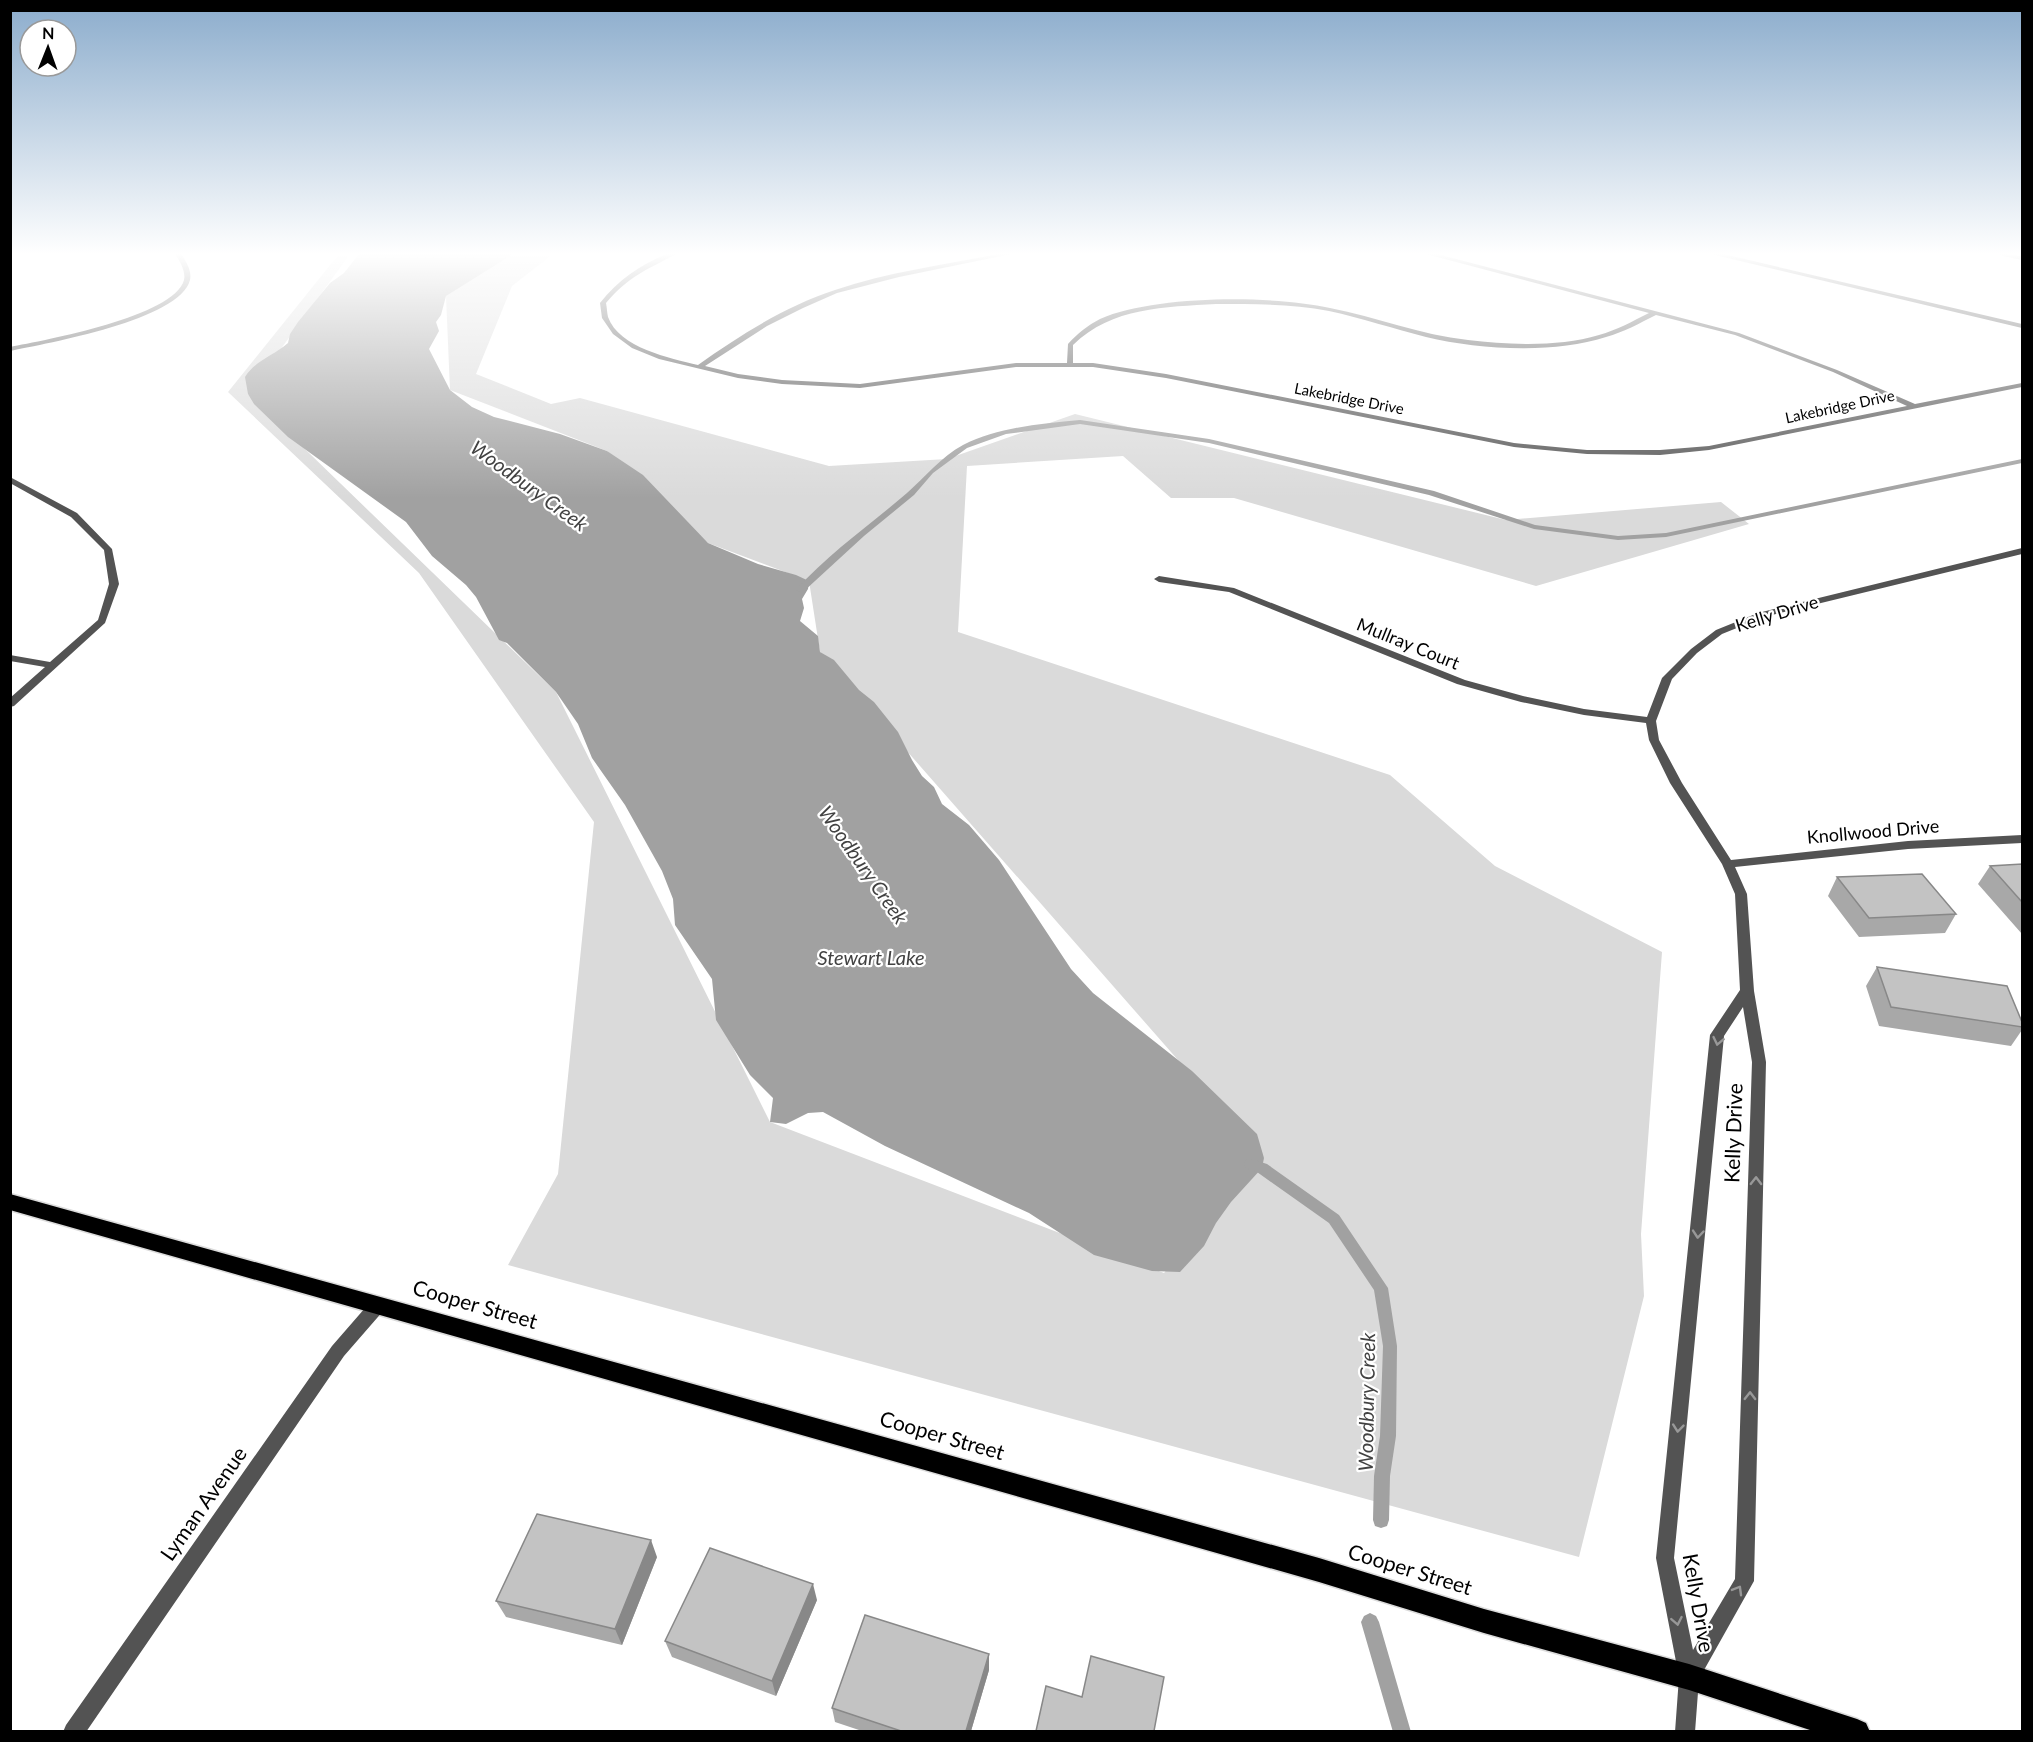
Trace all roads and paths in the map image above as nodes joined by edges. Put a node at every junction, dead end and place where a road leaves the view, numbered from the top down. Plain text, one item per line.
1 (67, 335) edge
2 (618, 335) edge
3 (751, 335) edge
4 (1079, 335) edge
5 (1433, 335) edge
6 (1605, 335) edge
7 (1741, 335) edge
8 (10, 349) edge
9 (1070, 363) junction
10 (699, 367) junction
11 (2018, 386) edge
12 (2022, 390) edge
13 (1913, 406) junction
14 (10, 479) edge
15 (2022, 552) edge
16 (1159, 579) dead end
17 (10, 658) edge
18 (53, 666) junction
19 (10, 704) edge
20 (1651, 721) junction
21 (2022, 839) edge
22 (1728, 864) junction
23 (1747, 991) junction
24 (10, 1202) edge
25 (378, 1305) junction
26 (1689, 1677) junction
27 (73, 1731) edge
28 (1685, 1731) edge
29 (1857, 1731) edge

1 - 8 street
2 - 10 street, Lakebridge Drive
3 - 10 street
4 - 9 street
5 - 6 street
7 - 13 street
9 - 10 street, Lakebridge Drive
9 - 13 street, Lakebridge Drive
11 - 12 street
11 - 13 street, Lakebridge Drive
14 - 18 street
15 - 20 street, Kelly Drive
16 - 20 street, Mullray Court
17 - 18 street
18 - 19 street
20 - 22 street, Kelly Drive
21 - 22 street, Knollwood Drive
22 - 23 street, Kelly Drive
23 -> 26 street, Kelly Drive
26 -> 23 street, Kelly Drive
24 - 25 main road, Cooper Street
25 - 26 main road, Cooper Street
25 - 27 street, Lyman Avenue
26 - 28 street
26 - 29 main road, Cooper Street

